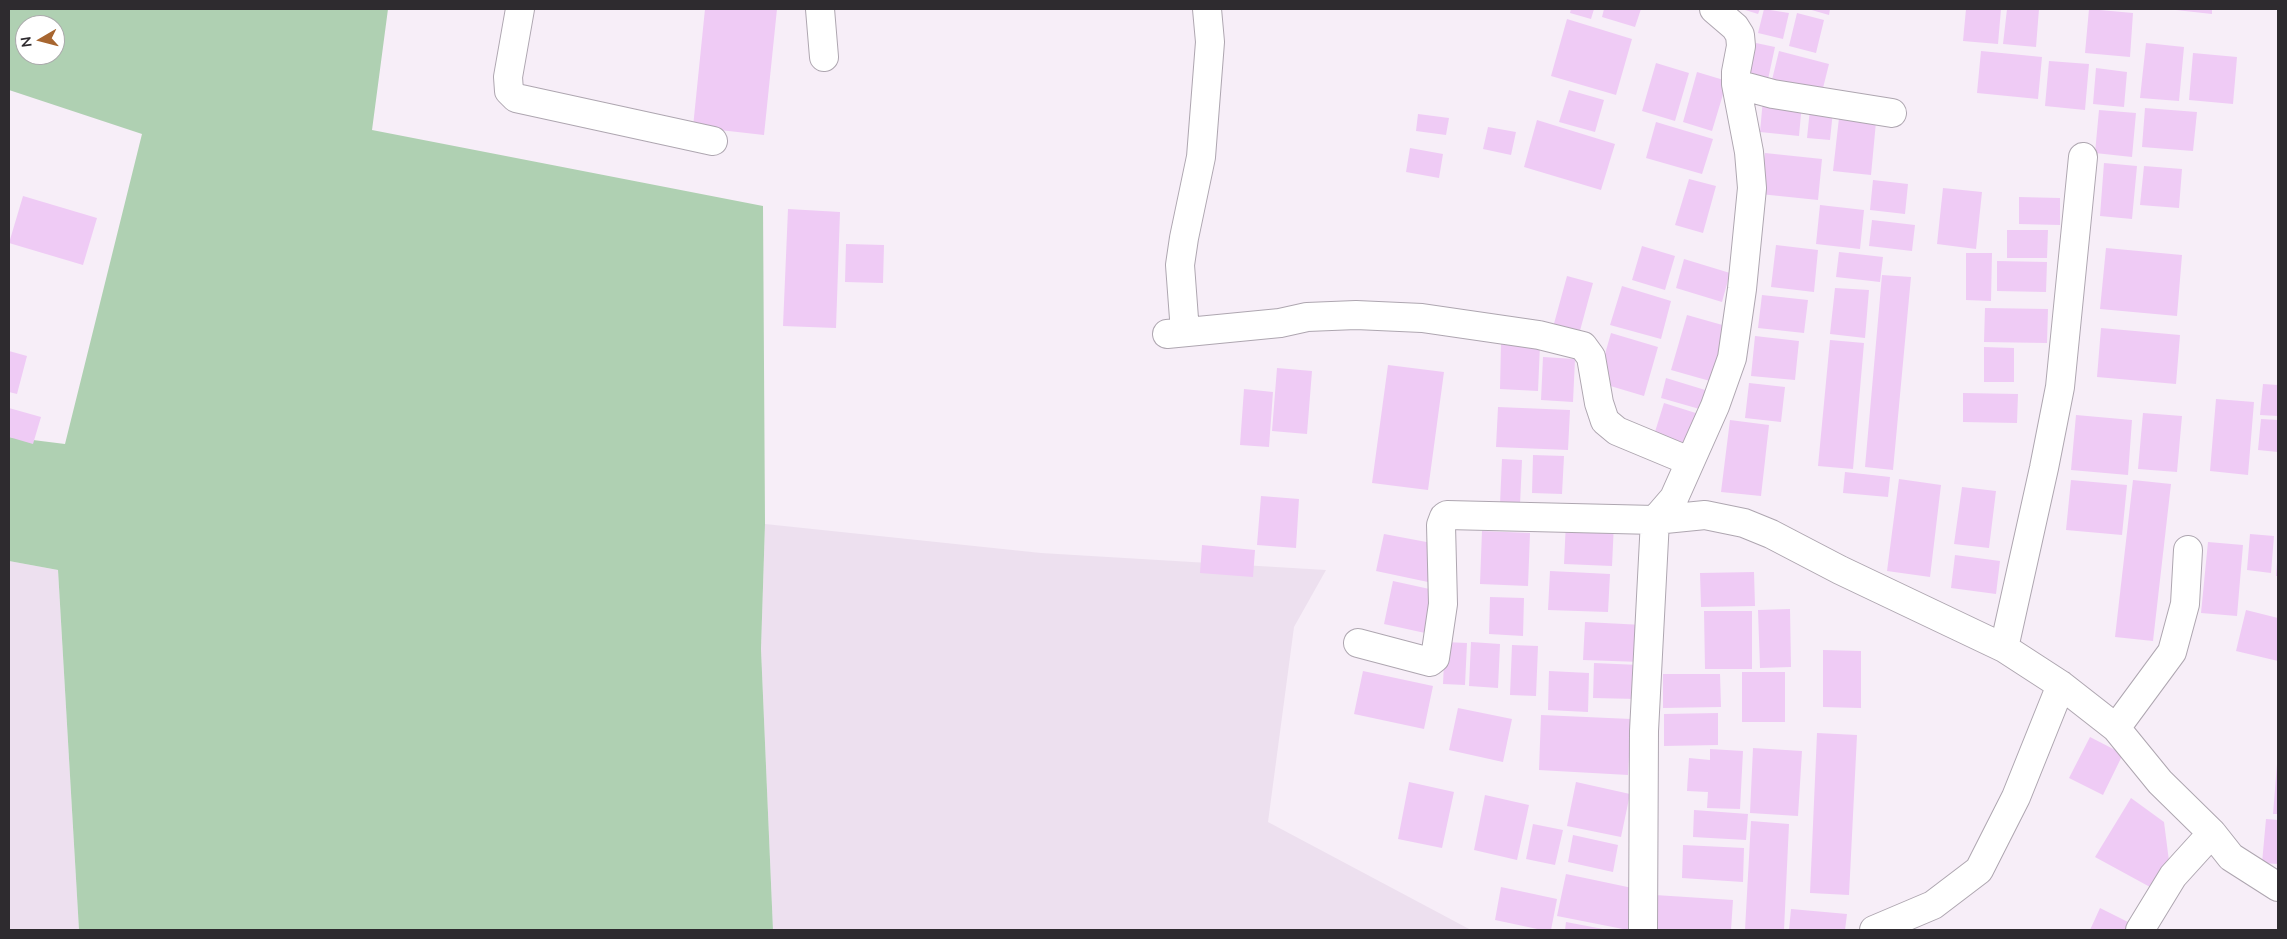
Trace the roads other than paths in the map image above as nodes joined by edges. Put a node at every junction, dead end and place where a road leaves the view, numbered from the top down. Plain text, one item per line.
1 (520, 9) edge
2 (820, 9) edge
3 (1207, 9) edge
4 (1714, 9) edge
5 (824, 57) dead end
6 (1736, 84) junction
7 (1892, 113) dead end
8 (713, 141) dead end
9 (2082, 157) dead end
10 (1689, 461) junction
11 (1655, 520) junction
12 (2188, 550) dead end
13 (1358, 643) dead end
14 (2004, 648) junction
15 (2061, 685) junction
16 (2116, 728) junction
17 (2212, 833) junction
18 (2278, 887) edge
19 (1643, 930) edge
20 (1874, 930) edge
21 (2140, 930) edge

1 - 8 street
2 - 5 street
3 - 10 street
4 - 6 street
6 - 7 street
6 - 10 street
9 - 14 street
10 - 11 street
11 - 13 street
11 - 14 street
11 - 19 street
12 - 16 street
14 - 15 street
15 - 16 street
15 - 20 street
16 - 17 street
17 - 18 street
17 - 21 street

